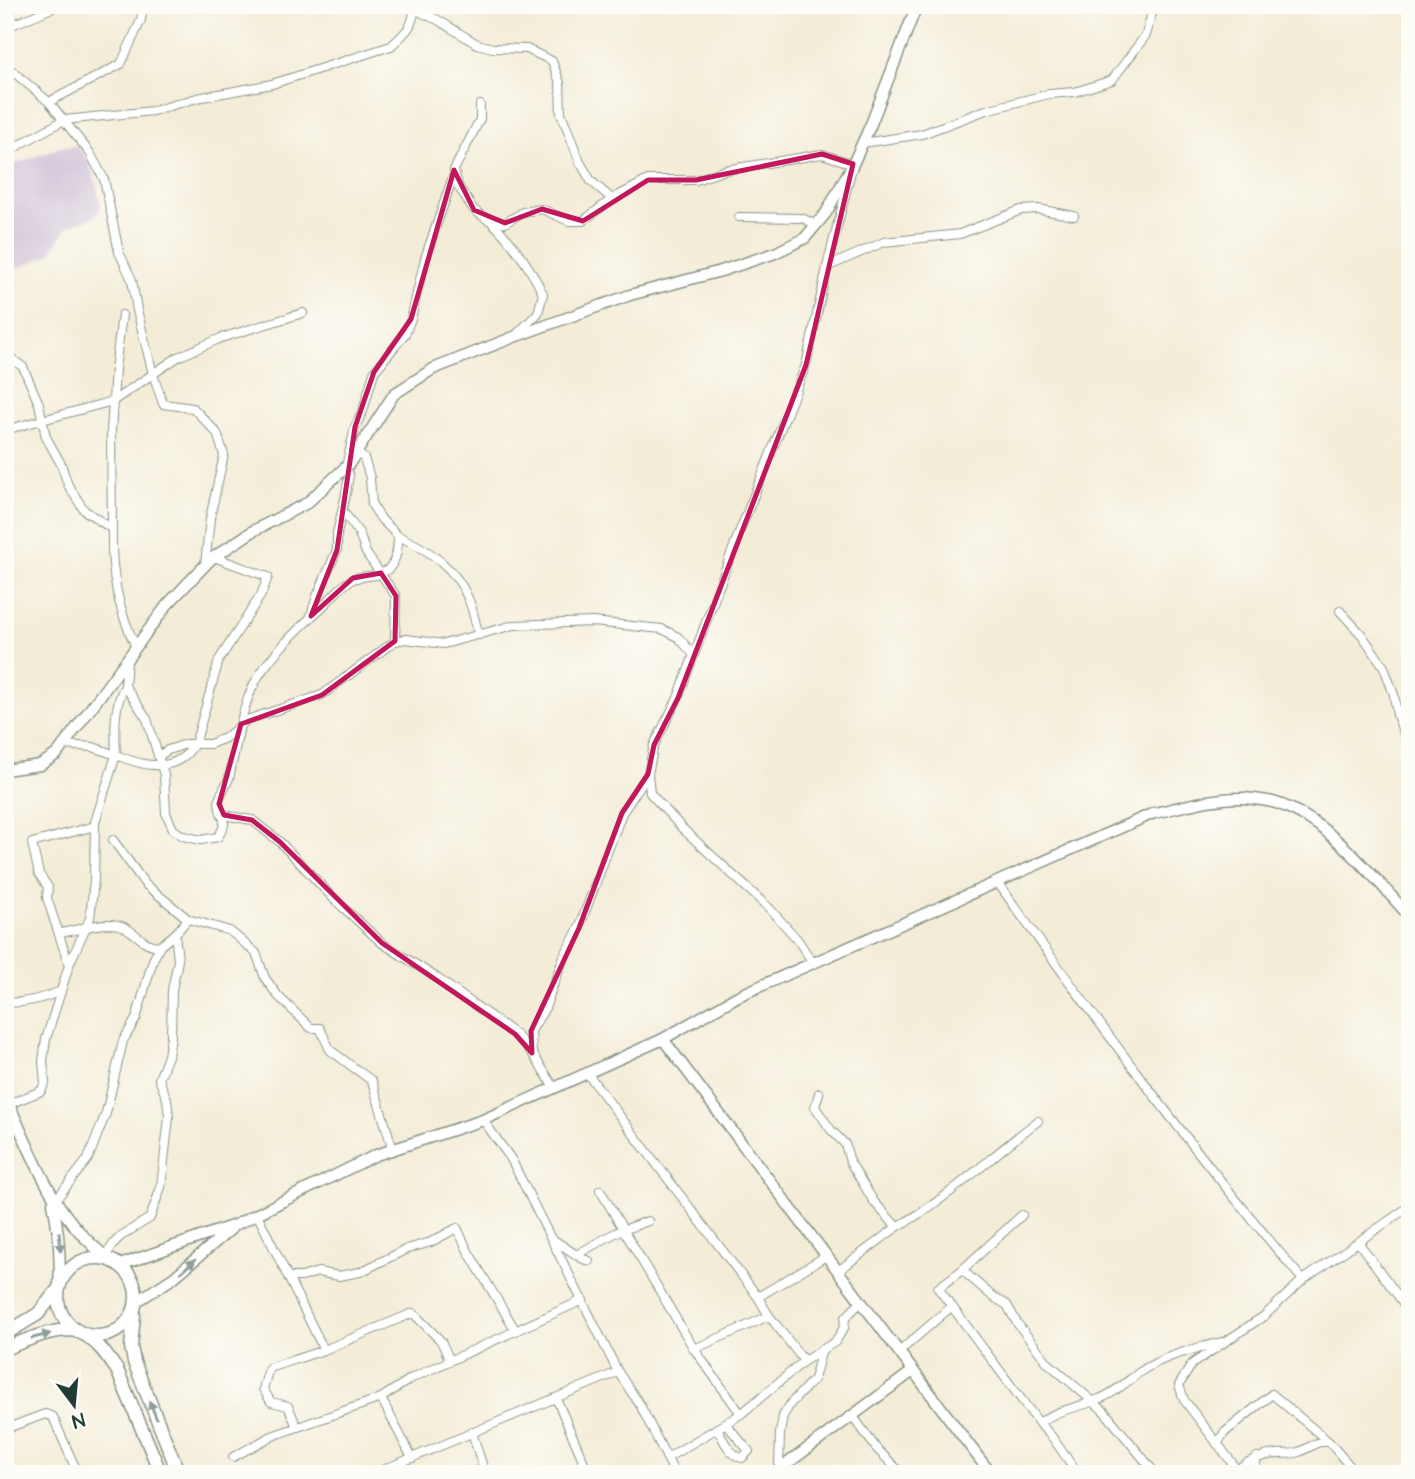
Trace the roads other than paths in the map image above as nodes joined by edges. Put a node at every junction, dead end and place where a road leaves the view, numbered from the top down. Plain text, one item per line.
1 (59, 5) edge
2 (143, 5) edge
3 (917, 5) edge
4 (1154, 5) edge
5 (417, 10) edge
6 (5, 28) edge
7 (5, 65) edge
8 (50, 102) junction
9 (480, 105) dead end
10 (64, 120) junction
11 (863, 143) junction
12 (5, 153) edge
13 (853, 164) junction
14 (454, 170) junction
15 (612, 199) junction
16 (1074, 216) dead end
17 (739, 217) dead end
18 (490, 220) junction
19 (817, 225) junction
20 (827, 267) junction
21 (303, 313) dead end
22 (122, 316) dead end
23 (513, 337) junction
24 (5, 354) edge
25 (153, 374) junction
26 (113, 401) junction
27 (42, 419) junction
28 (5, 430) edge
29 (356, 453) junction
30 (346, 467) junction
31 (342, 510) junction
32 (112, 529) junction
33 (398, 536) junction
34 (210, 561) junction
35 (381, 573) junction
36 (1340, 611) dead end
37 (312, 616) junction
38 (479, 635) junction
39 (395, 641) junction
40 (136, 647) junction
41 (694, 655) junction
42 (127, 660) junction
43 (125, 686) junction
44 (241, 723) junction
45 (195, 743) junction
46 (64, 746) junction
47 (1410, 750) edge
48 (116, 755) junction
49 (159, 756) junction
50 (162, 767) junction
51 (5, 770) edge
52 (648, 774) junction
53 (224, 815) junction
54 (95, 826) junction
55 (113, 840) dead end
56 (998, 883) junction
57 (1410, 917) edge
58 (188, 919) junction
59 (86, 928) junction
60 (60, 933) junction
61 (175, 934) junction
62 (160, 946) junction
63 (813, 963) junction
64 (69, 965) junction
65 (61, 991) junction
66 (5, 1003) edge
67 (663, 1039) junction
68 (532, 1053) junction
69 (587, 1073) junction
70 (554, 1087) junction
71 (819, 1093) dead end
72 (7, 1099) edge
73 (483, 1119) junction
74 (1038, 1121) dead end
75 (393, 1150) junction
76 (600, 1190) dead end
77 (53, 1199) junction
78 (1410, 1206) edge
79 (257, 1214) junction
80 (1022, 1215) dead end
81 (648, 1221) dead end
82 (236, 1225) junction
83 (897, 1227) junction
84 (623, 1230) junction
85 (552, 1238) junction
86 (1358, 1242) junction
87 (576, 1255) junction
88 (826, 1256) junction
89 (112, 1260) junction
90 (589, 1261) dead end
91 (962, 1270) junction
92 (838, 1271) junction
93 (288, 1277) junction
94 (1303, 1280) junction
95 (59, 1287) junction
96 (758, 1297) junction
97 (583, 1300) junction
98 (861, 1302) junction
99 (135, 1306) junction
100 (952, 1306) junction
101 (1410, 1312) edge
102 (767, 1313) junction
103 (516, 1331) junction
104 (78, 1332) junction
105 (5, 1334) edge
106 (1229, 1340) junction
107 (5, 1349) edge
108 (694, 1349) junction
109 (822, 1349) junction
110 (324, 1350) junction
111 (899, 1352) junction
112 (450, 1361) junction
113 (804, 1361) junction
114 (913, 1371) junction
115 (618, 1372) junction
116 (381, 1398) junction
117 (556, 1398) junction
118 (1092, 1402) junction
119 (741, 1414) junction
120 (852, 1415) junction
121 (726, 1423) junction
122 (1039, 1423) junction
123 (297, 1427) junction
124 (5, 1429) edge
125 (717, 1429) junction
126 (472, 1432) junction
127 (1410, 1438) edge
128 (1329, 1443) junction
129 (1217, 1444) junction
130 (1410, 1447) edge
131 (233, 1457) dead end
132 (1257, 1457) junction
133 (412, 1458) junction
134 (667, 1458) junction
135 (776, 1472) edge
136 (1355, 1472) edge
137 (78, 1474) edge
138 (161, 1474) edge
139 (179, 1474) edge
140 (373, 1474) edge
141 (485, 1474) edge
142 (589, 1474) edge
143 (675, 1474) edge
144 (902, 1474) edge
145 (991, 1474) edge
146 (1078, 1474) edge
147 (1156, 1474) edge
148 (1254, 1474) edge

1 - 6 street
2 - 8 street
3 - 11 street
4 - 11 street
5 - 10 street
5 - 15 street
7 - 8 street
8 - 10 street
9 - 14 street
10 - 12 street
10 - 25 street
11 - 13 street
13 - 15 street
13 - 19 street
13 - 20 street
14 - 18 street
14 - 30 street
15 - 18 street
16 - 20 street
17 - 19 street
18 - 23 street
19 - 23 street
20 - 41 street
21 - 25 street
22 - 26 street
23 - 29 street
24 - 27 street
25 - 26 street
25 - 34 street
26 - 27 street
26 - 32 street
27 - 28 street
27 - 32 street
29 - 30 street
29 - 33 street
30 - 31 street
30 - 34 street
31 - 35 street
31 - 37 street
32 - 40 street
33 - 35 street
33 - 38 street
34 - 40 street
34 - 45 street
35 - 37 street
35 - 39 street
36 - 47 street
37 - 44 street
38 - 39 street
38 - 41 street
39 - 44 street
40 - 42 street
41 - 52 street
42 - 43 street
42 - 46 street
43 - 48 street
43 - 49 street
44 - 45 street
44 - 53 street
45 - 49 street
45 - 50 street
46 - 48 street
46 - 51 street
48 - 50 street
48 - 54 street
49 - 50 street
50 - 53 street
52 - 63 street
52 - 68 street
53 - 68 street
54 - 59 street
54 - 60 street
55 - 58 street
56 - 57 street
56 - 63 street
56 - 94 street
58 - 61 street
58 - 75 street
59 - 60 street
59 - 62 street
59 - 64 street
60 - 64 street
61 - 62 street
61 - 89 street
62 - 77 street
63 - 67 street
64 - 65 street
65 - 66 street
65 - 72 street
67 - 69 street
67 - 88 street
68 - 70 street
69 - 70 street
69 - 96 street
70 - 73 street
71 - 83 street
72 - 77 street
73 - 75 street
73 - 85 street
74 - 83 street
75 - 79 street
76 - 84 street
77 - 89 street
77 -> 95 street
78 - 86 street
79 - 82 street
79 - 93 street
80 - 91 street
81 - 84 street
82 - 89 street
99 -> 82 street
83 - 92 street
84 - 87 street
84 - 108 street
85 - 87 street
85 - 97 street
86 - 94 street
86 - 101 street
87 - 90 street
88 - 92 street
88 - 96 street
89 - 95 main road
89 - 99 main road
91 - 100 street
91 - 118 street
92 - 98 street
93 - 103 street
93 - 110 street
94 - 106 street
95 - 104 main road
95 - 105 main road
96 - 102 street
97 - 103 street
97 - 115 street
98 - 109 street
98 - 111 street
99 - 104 main road
139 -> 99 main road
100 - 111 street
100 - 122 street
102 - 108 street
102 - 113 street
103 - 112 street
107 -> 104 main road
104 - 138 main road
106 - 118 street
106 - 129 street
108 - 119 street
109 - 113 street
109 - 135 street
110 - 112 street
110 - 123 street
111 - 114 street
112 - 116 street
113 - 119 street
114 - 120 street
114 - 145 street
115 - 117 street
115 - 134 street
116 - 123 street
116 - 133 street
117 - 126 street
117 - 142 street
118 - 122 street
118 - 147 street
119 - 121 street
120 - 135 street
120 - 144 street
121 - 125 street
121 - 125 street
122 - 146 street
123 - 131 street
124 - 137 street
125 - 134 street
126 - 133 street
126 - 141 street
127 - 130 street
128 - 129 street
128 - 132 street
128 - 136 street
129 - 132 street
132 - 148 street
133 - 140 street
134 - 143 street

